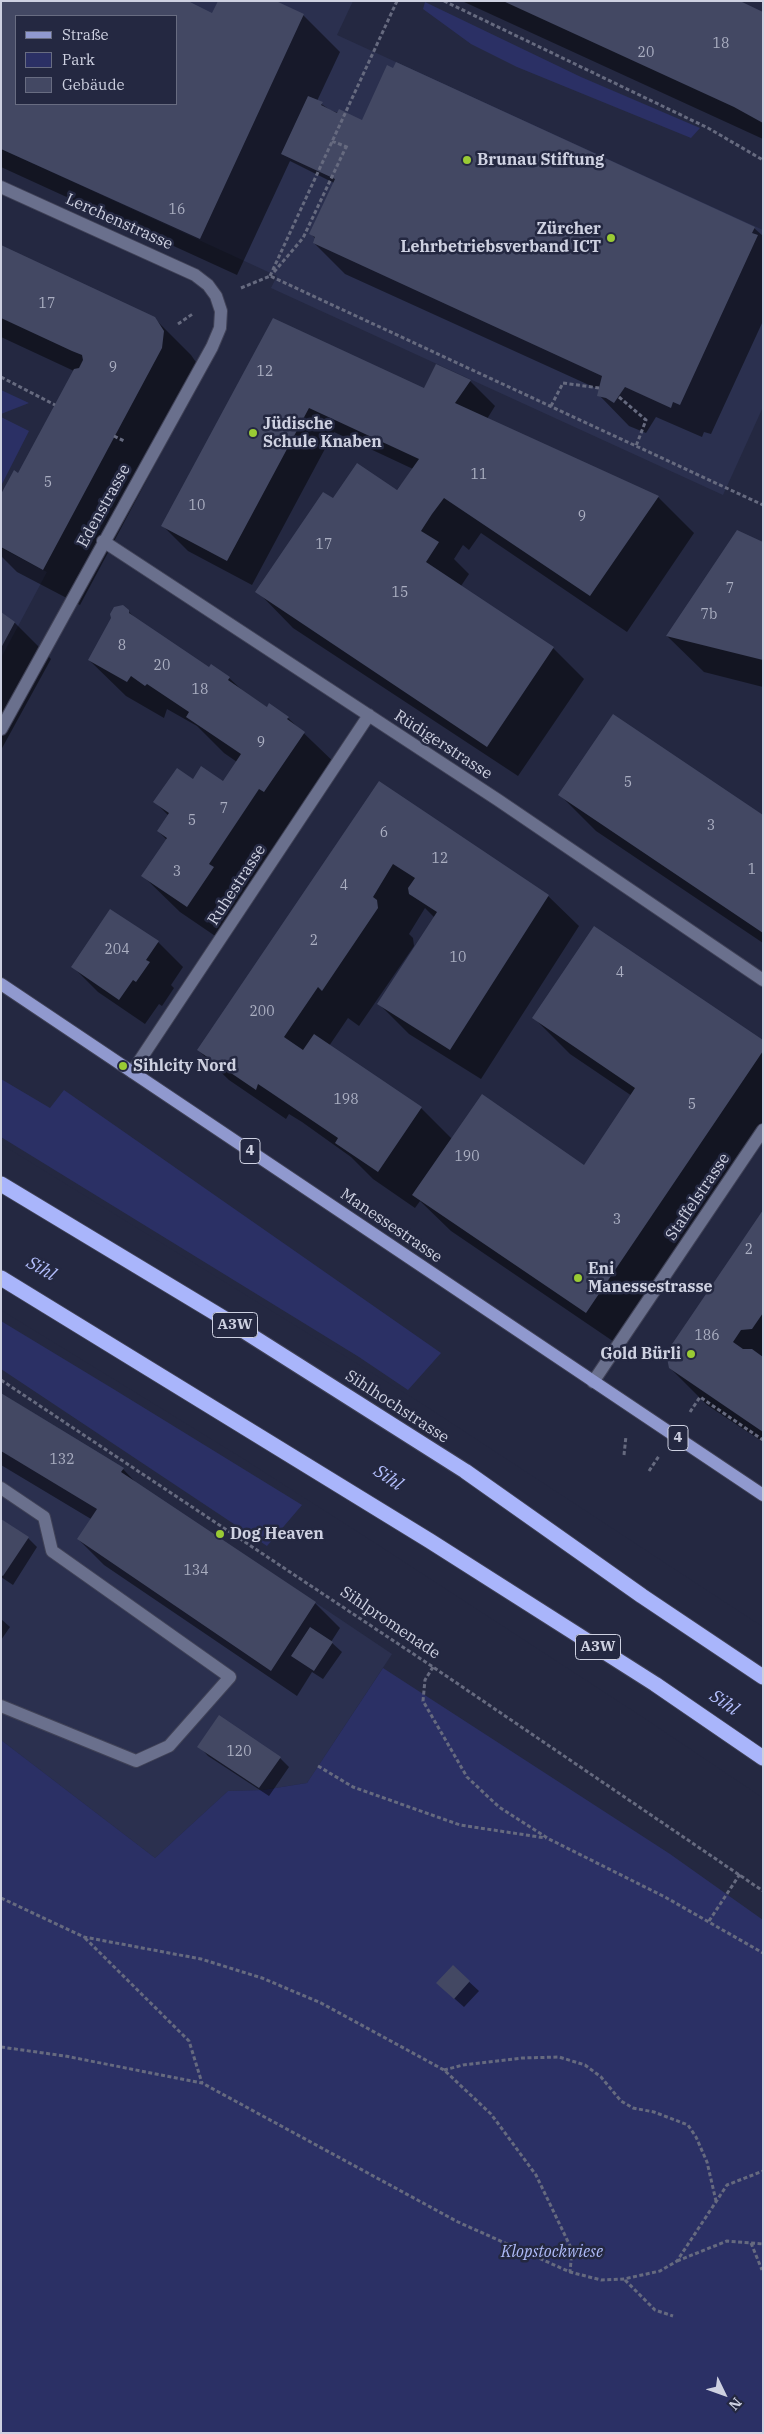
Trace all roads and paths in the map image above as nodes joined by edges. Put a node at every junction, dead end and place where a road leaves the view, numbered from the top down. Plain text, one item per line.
1 (397, 1) edge
2 (444, 1) edge
3 (332, 141) junction
4 (763, 160) edge
5 (1, 187) edge
6 (270, 276) junction
7 (216, 296) junction
8 (1, 377) edge
9 (598, 388) dead end
10 (619, 397) dead end
11 (55, 405) dead end
12 (551, 406) junction
13 (114, 436) dead end
14 (124, 441) dead end
15 (636, 446) junction
16 (763, 505) edge
17 (103, 541) junction
18 (369, 715) junction
19 (1, 729) edge
20 (763, 980) edge
21 (1, 984) edge
22 (132, 1072) junction
23 (763, 1130) edge
24 (1, 1184) edge
25 (1, 1278) edge
26 (1, 1380) edge
27 (593, 1382) junction
28 (700, 1397) dead end
29 (763, 1440) edge
30 (1, 1488) edge
31 (763, 1495) edge
32 (433, 1667) junction
33 (763, 1677) edge
34 (1, 1706) edge
35 (763, 1758) edge
36 (318, 1766) dead end
37 (549, 1839) junction
38 (740, 1874) junction
39 (763, 1891) edge
40 (1, 1898) edge
41 (709, 1921) junction
42 (84, 1937) junction
43 (763, 1953) edge
44 (1, 2047) edge
45 (444, 2070) junction
46 (202, 2083) junction
47 (763, 2171) edge
48 (758, 2173) junction
49 (763, 2178) edge
50 (716, 2202) junction
51 (751, 2243) junction
52 (763, 2244) edge
53 (677, 2261) junction
54 (762, 2270) edge
55 (570, 2272) junction
56 (624, 2280) junction
57 (673, 2316) dead end

1 - 3 path
2 - 4 path
3 - 6 path
3 - 6 path
5 - 7 street, Lerchenstrasse
6 - 7 path
6 - 12 path
7 - 17 street, Edenstrasse
8 - 11 path
9 - 12 path
10 - 15 path
12 - 15 path
13 - 14 path
15 - 16 path
17 - 18 street, Rüdigerstrasse
17 - 19 street, Edenstrasse
18 - 20 street, Rüdigerstrasse
18 - 22 street, Ruhestrasse
21 - 22 main road, Manessestrasse / 4
22 - 27 main road, Manessestrasse / 4
23 - 27 street, Staffelstrasse
24 - 33 highway, Sihlhochstrasse / A3W
25 - 35 highway, A3W
26 - 32 path, Sihlpromenade
27 - 31 main road, Manessestrasse / 4
28 - 29 path
30 - 34 street
32 - 37 path
32 - 38 path, Sihlpromenade
36 - 37 path
37 - 41 path
38 - 39 path, Sihlpromenade
38 - 41 path
40 - 42 path
41 - 43 path
42 - 45 path
42 - 46 path
44 - 46 path
45 - 50 path
45 - 55 path
46 - 55 path
47 - 48 path
48 - 49 path
48 - 50 path
50 - 53 path
51 - 52 path
51 - 53 path
51 - 54 path
53 - 56 path
55 - 56 path
56 - 57 path

